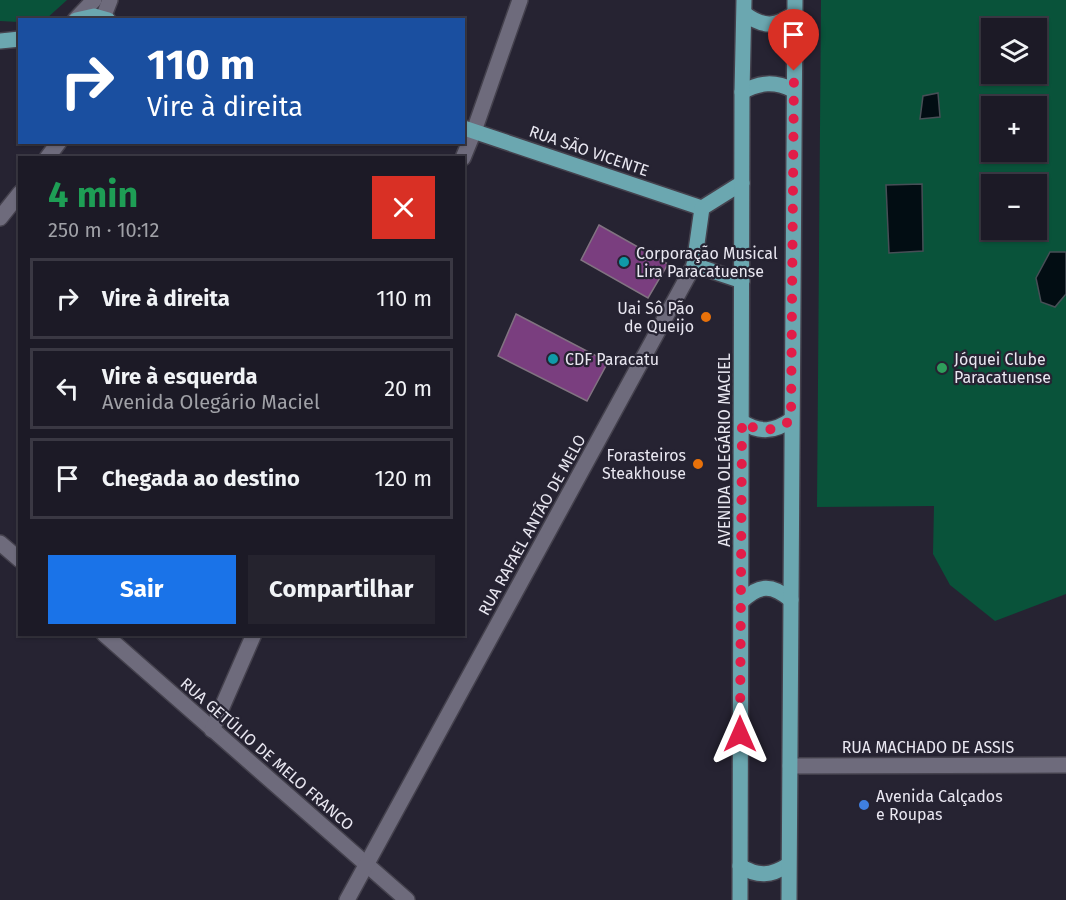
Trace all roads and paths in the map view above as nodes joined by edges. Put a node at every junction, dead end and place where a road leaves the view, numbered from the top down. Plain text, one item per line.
1 (94, 0) edge
2 (110, 0) edge
3 (520, 0) edge
4 (795, 6) edge
5 (744, 7) edge
6 (78, 18) edge
7 (84, 18) edge
8 (101, 18) edge
9 (105, 18) edge
10 (18, 39) edge
11 (2, 41) edge
12 (18, 47) edge
13 (794, 90) junction
14 (742, 92) junction
15 (469, 129) edge
16 (463, 156) edge
17 (742, 183) junction
18 (18, 196) edge
19 (702, 208) junction
20 (0, 218) edge
21 (694, 265) junction
22 (742, 281) junction
23 (791, 420) junction
24 (742, 422) junction
25 (0, 543) edge
26 (18, 558) edge
27 (790, 600) junction
28 (741, 602) junction
29 (106, 636) edge
30 (253, 636) edge
31 (212, 730) junction
32 (1066, 765) edge
33 (790, 766) junction
34 (367, 865) junction
35 (788, 865) junction
36 (740, 866) junction
37 (347, 900) edge
38 (407, 900) edge
39 (740, 900) edge
40 (789, 900) edge

1 - 6 street
2 - 9 street
3 - 15 street
4 - 5 main road
4 - 13 main road
5 - 14 main road, AVENIDA OLEGÁRIO MACIEL
7 - 8 main road
10 - 11 main road
11 - 12 main road
13 - 14 main road
13 - 23 main road
14 - 17 main road, AVENIDA OLEGÁRIO MACIEL
15 - 16 street
15 - 19 main road, RUA SÃO VICENTE
17 - 19 main road
17 - 22 main road, AVENIDA OLEGÁRIO MACIEL
18 - 20 street
19 - 21 main road
21 - 22 main road
21 - 34 street, RUA RAFAEL ANTÃO DE MELO
22 - 24 main road, AVENIDA OLEGÁRIO MACIEL
23 - 24 main road
23 - 27 main road
24 - 28 main road, AVENIDA OLEGÁRIO MACIEL
25 - 26 street
27 - 28 main road
27 - 33 main road
28 - 36 main road, AVENIDA OLEGÁRIO MACIEL
29 - 31 street, RUA GETÚLIO DE MELO FRANCO
30 - 31 street
31 - 34 street, RUA GETÚLIO DE MELO FRANCO
32 - 33 street, RUA MACHADO DE ASSIS
33 - 35 main road
34 - 37 street, RUA RAFAEL ANTÃO DE MELO
34 - 38 street, RUA GETÚLIO DE MELO FRANCO
35 - 36 main road
35 - 40 main road
36 - 39 main road, AVENIDA OLEGÁRIO MACIEL

